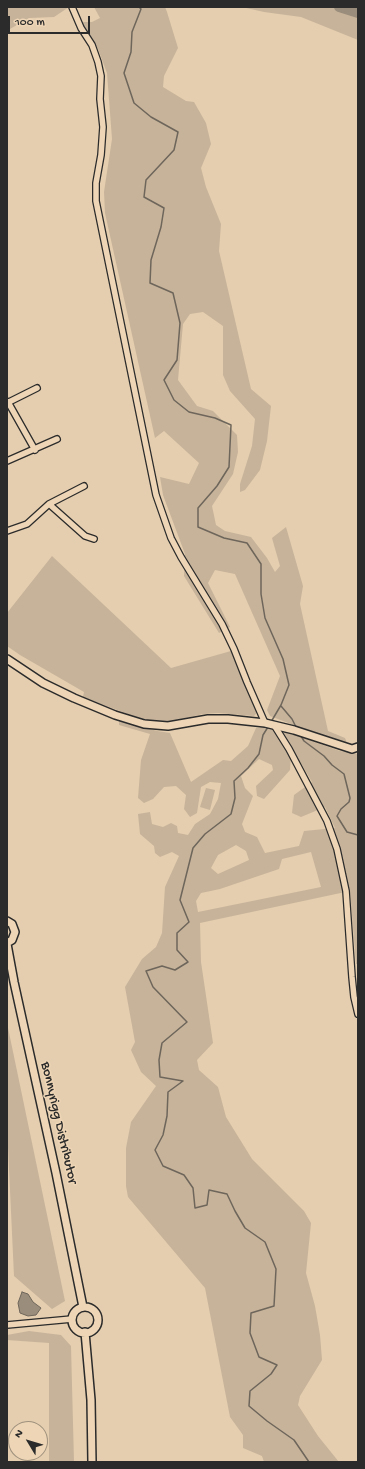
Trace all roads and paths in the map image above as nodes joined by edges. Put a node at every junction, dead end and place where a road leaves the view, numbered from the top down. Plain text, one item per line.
1 (72, 7) edge
2 (38, 388) dead end
3 (8, 402) edge
4 (56, 439) dead end
5 (35, 450) junction
6 (7, 461) edge
7 (84, 486) dead end
8 (49, 504) junction
9 (7, 531) edge
10 (94, 539) dead end
11 (7, 659) edge
12 (265, 723) junction
13 (274, 724) junction
14 (358, 747) edge
15 (7, 921) edge
16 (7, 943) edge
17 (358, 1014) edge
18 (83, 1307) junction
19 (72, 1319) junction
20 (7, 1325) edge
21 (85, 1332) junction
22 (92, 1462) edge

1 - 12 street
2 - 3 street
3 - 5 street
4 - 5 street
5 - 6 street
7 - 8 street
8 - 9 street
8 - 10 street
11 - 12 main road
12 - 13 main road
13 - 14 main road
13 - 17 street
15 - 16 main road, Bonnyrigg Distributor
16 - 18 main road, Bonnyrigg Distributor
18 - 19 main road
18 - 21 main road
19 - 20 street
19 - 21 main road
21 - 22 main road

